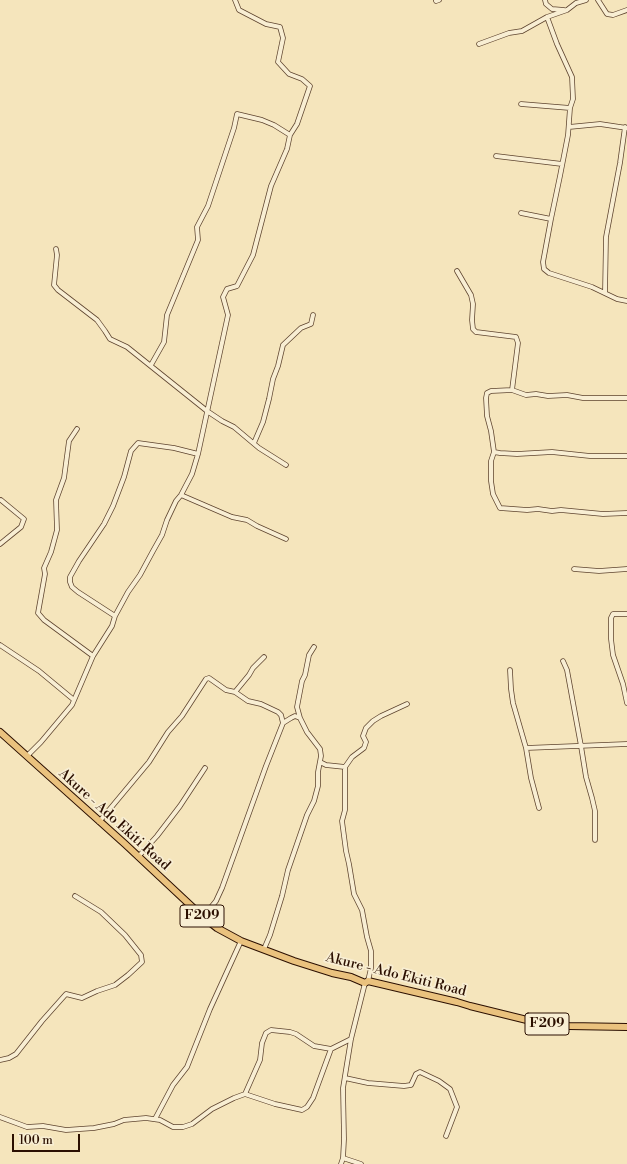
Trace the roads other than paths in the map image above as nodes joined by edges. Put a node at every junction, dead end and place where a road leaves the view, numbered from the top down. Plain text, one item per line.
1 (235, 0) edge
2 (545, 0) edge
3 (586, 0) edge
4 (598, 0) edge
5 (566, 10) junction
6 (627, 10) edge
7 (546, 17) junction
8 (478, 44) dead end
9 (521, 104) dead end
10 (570, 108) junction
11 (569, 127) junction
12 (626, 127) edge
13 (290, 135) junction
14 (496, 156) dead end
15 (562, 164) junction
16 (521, 214) dead end
17 (551, 219) junction
18 (56, 249) dead end
19 (457, 271) dead end
20 (605, 293) junction
21 (627, 301) edge
22 (313, 315) dead end
23 (151, 365) junction
24 (512, 390) junction
25 (627, 398) edge
26 (207, 411) junction
27 (77, 429) dead end
28 (254, 443) junction
29 (494, 452) junction
30 (198, 454) junction
31 (627, 456) edge
32 (286, 465) dead end
33 (181, 495) junction
34 (1, 500) dead end
35 (627, 513) edge
36 (286, 539) dead end
37 (0, 544) edge
38 (574, 569) dead end
39 (627, 569) edge
40 (627, 614) edge
41 (116, 616) junction
42 (0, 644) edge
43 (314, 647) dead end
44 (93, 656) junction
45 (264, 657) dead end
46 (563, 661) dead end
47 (510, 670) dead end
48 (235, 692) junction
49 (74, 700) junction
50 (627, 703) edge
51 (407, 704) dead end
52 (297, 707) junction
53 (291, 718) junction
54 (300, 718) junction
55 (283, 723) junction
56 (0, 732) edge
57 (627, 744) edge
58 (581, 746) junction
59 (526, 748) junction
60 (27, 756) junction
61 (320, 762) junction
62 (345, 767) junction
63 (204, 768) dead end
64 (539, 808) dead end
65 (100, 822) junction
66 (595, 840) dead end
67 (138, 857) junction
68 (75, 896) dead end
69 (203, 917) junction
70 (241, 941) junction
71 (264, 949) junction
72 (366, 982) junction
73 (627, 1027) edge
74 (351, 1039) junction
75 (331, 1049) junction
76 (0, 1060) edge
77 (345, 1078) junction
78 (245, 1094) junction
79 (0, 1117) edge
80 (154, 1118) junction
81 (446, 1136) dead end
82 (343, 1158) junction
83 (341, 1164) edge
84 (361, 1164) edge

1 - 13 street
2 - 5 street
3 - 5 street
4 - 6 street
5 - 7 street
7 - 8 street
7 - 10 street
9 - 10 street
10 - 11 street
11 - 12 street
11 - 15 street
12 - 20 street
13 - 23 street
13 - 26 street
14 - 15 street
15 - 17 street
16 - 17 street
17 - 20 street
18 - 23 street
19 - 24 street
20 - 21 street
22 - 28 street
23 - 26 street
24 - 25 street
24 - 29 street
26 - 28 street
26 - 30 street
27 - 44 street
28 - 32 street
29 - 31 street
29 - 35 street
30 - 33 street
30 - 41 street
33 - 36 street
33 - 41 street
34 - 37 street
38 - 39 street
40 - 50 street
41 - 44 street
42 - 49 street
43 - 52 street
44 - 49 street
45 - 48 street
46 - 58 street
47 - 59 street
48 - 55 street
48 - 65 street
49 - 60 street
51 - 62 street
52 - 53 street
52 - 54 street
53 - 54 street
53 - 55 street
54 - 61 street
55 - 69 street
56 - 60 main road, Akure - Ado Ekiti Road / F209
57 - 58 street
58 - 59 street
58 - 66 street
59 - 64 street
60 - 65 main road, Akure - Ado Ekiti Road / F209
61 - 62 street
61 - 71 street
62 - 72 street
63 - 67 street
65 - 67 main road, Akure - Ado Ekiti Road / F209
67 - 69 main road, Akure - Ado Ekiti Road / F209
68 - 76 street
69 - 70 main road, Akure - Ado Ekiti Road / F209
70 - 71 main road, Akure - Ado Ekiti Road / F209
70 - 80 street
71 - 72 main road, Akure - Ado Ekiti Road / F209
72 - 73 main road, Akure - Ado Ekiti Road / F209
72 - 74 street
74 - 75 street
74 - 77 street
75 - 78 street
75 - 78 street
77 - 81 street
77 - 82 street
78 - 80 street
79 - 80 street
82 - 83 street
82 - 84 street

